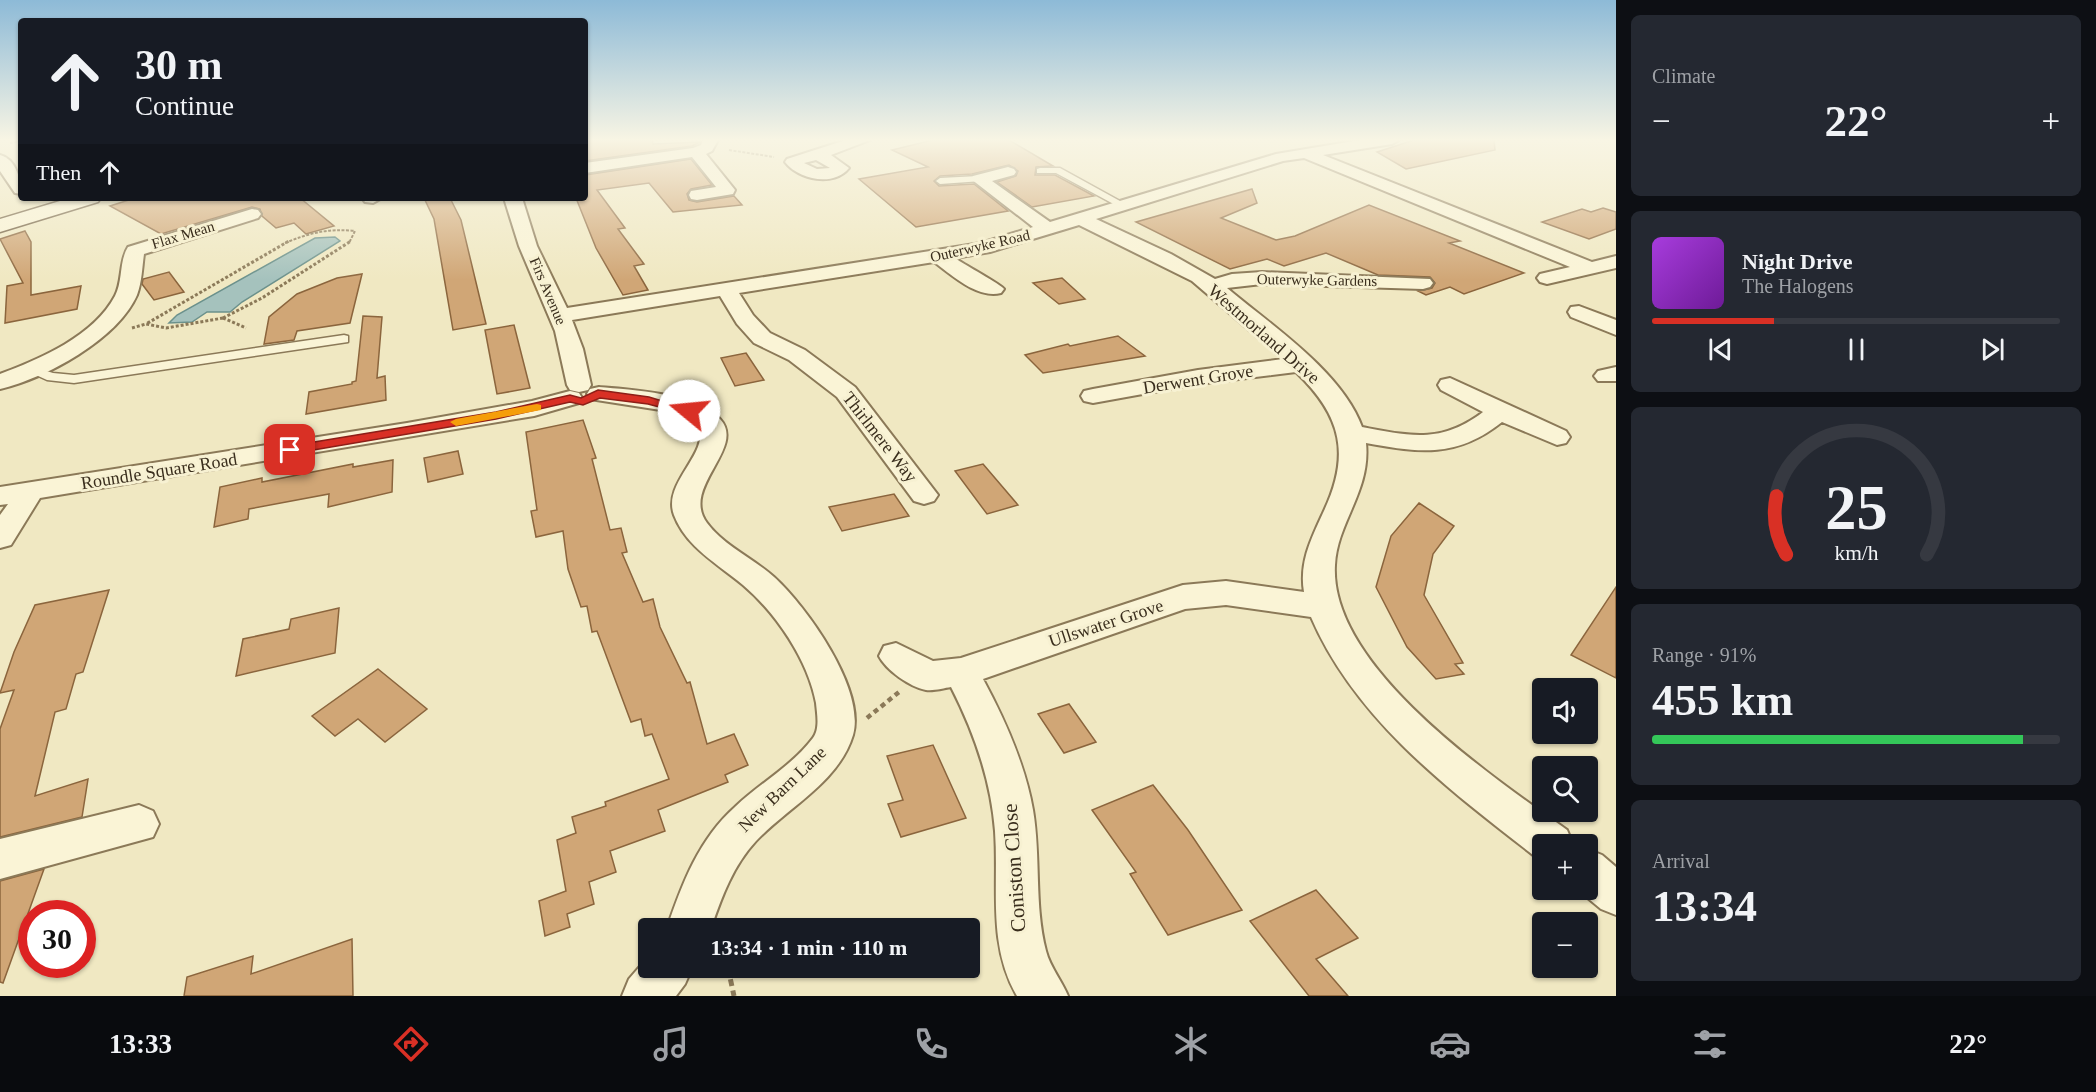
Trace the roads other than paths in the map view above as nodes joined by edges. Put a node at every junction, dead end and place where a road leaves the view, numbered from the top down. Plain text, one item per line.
1 (725, 186) edge
2 (989, 186) edge
3 (1088, 186) edge
4 (1190, 186) edge
5 (1387, 186) edge
6 (697, 195) dead end
7 (69, 201) edge
8 (514, 201) edge
9 (33, 206) edge
10 (1124, 206) junction
11 (252, 214) dead end
12 (1081, 219) junction
13 (0, 226) edge
14 (1047, 229) junction
15 (940, 257) junction
16 (1616, 262) edge
17 (1591, 268) junction
18 (1547, 278) dead end
19 (1423, 284) dead end
20 (1212, 286) junction
21 (994, 289) dead end
22 (727, 290) junction
23 (1579, 312) dead end
24 (559, 316) junction
25 (1616, 328) edge
26 (344, 339) dead end
27 (1302, 364) junction
28 (31, 370) junction
29 (0, 382) edge
30 (1450, 384) dead end
31 (582, 392) junction
32 (1093, 396) dead end
33 (1500, 411) junction
34 (1352, 433) junction
35 (1557, 437) dead end
36 (31, 491) junction
37 (924, 495) dead end
38 (0, 496) edge
39 (0, 538) edge
40 (1323, 607) junction
41 (908, 664) road end
42 (961, 672) junction
43 (139, 824) dead end
44 (1539, 834) edge
45 (0, 859) edge
46 (1598, 879) edge
47 (1616, 894) edge
48 (692, 918) edge
49 (661, 978) edge
50 (646, 996) edge
51 (1044, 996) edge

1 - 6 street
2 - 14 street
3 - 10 lane
4 - 10 street, Outerwyke Road
5 - 17 street
7 - 9 main road
8 - 24 street, Firs Avenue
9 - 13 main road
10 - 12 street, Outerwyke Road
11 - 28 street, Flax Mean
12 - 14 street, Outerwyke Road
12 - 20 street, Westmorland Drive
14 - 15 street, Outerwyke Road
15 - 21 street
15 - 22 street, Outerwyke Road
16 - 17 street
17 - 18 street
19 - 20 street, Outerwyke Gardens
20 - 27 street, Westmorland Drive
22 - 24 street, Outerwyke Road
22 - 37 street, Thirlmere Way
23 - 25 street
24 - 31 street, Firs Avenue
26 - 28 lane
27 - 32 street, Derwent Grove
27 - 34 street, Westmorland Drive
28 - 29 street, Flax Mean
30 - 33 street
31 - 36 street, Roundle Square Road
31 - 48 street, New Barn Lane
33 - 34 street
33 - 35 street
34 - 40 street, Westmorland Drive
36 - 38 street, Roundle Square Road
36 - 39 street
40 - 42 street, Ullswater Grove
40 - 44 street, Westmorland Drive
41 - 42 street, Ullswater Grove
42 - 51 street, Coniston Close
43 - 45 street
46 - 47 street
49 - 50 street

